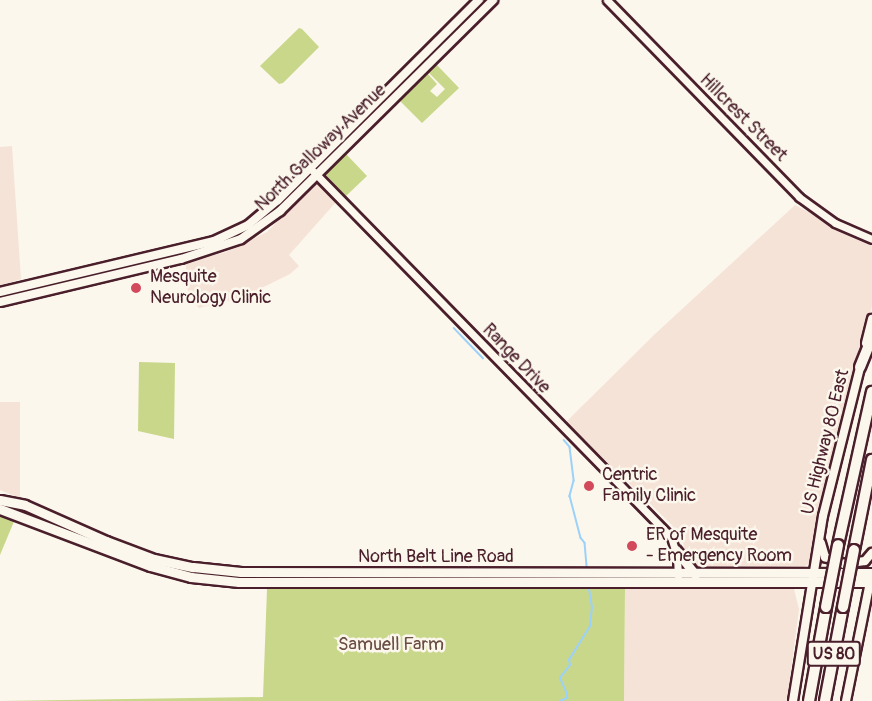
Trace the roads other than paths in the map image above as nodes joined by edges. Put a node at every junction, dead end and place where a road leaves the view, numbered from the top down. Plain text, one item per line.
1 (479, 0) edge
2 (493, 0) edge
3 (607, 0) edge
4 (309, 167) junction
5 (316, 174) junction
6 (872, 239) edge
7 (0, 292) edge
8 (0, 302) edge
9 (872, 319) edge
10 (872, 338) edge
11 (860, 367) junction
12 (872, 392) edge
13 (872, 460) edge
14 (0, 499) edge
15 (0, 509) edge
16 (821, 527) junction
17 (676, 550) junction
18 (872, 553) edge
19 (695, 574) junction
20 (872, 576) edge
21 (511, 578) junction
22 (678, 578) junction
23 (740, 578) junction
24 (812, 578) junction
25 (793, 701) edge
26 (809, 701) edge
27 (825, 701) edge
28 (846, 701) edge

1 - 4 main road, North Galloway Avenue
2 - 5 main road, North Galloway Avenue
3 - 6 street, Hillcrest Street
4 - 5 street, Range Drive
4 - 7 main road, North Galloway Avenue
5 - 8 main road, North Galloway Avenue
5 - 17 street, Range Drive
9 - 11 main road, US Highway 80 East
10 - 11 highway
11 - 16 main road, US Highway 80 East
12 - 26 highway, US 80, bridge
13 - 27 highway, US 80, bridge
14 - 21 main road, North Belt Line Road
15 - 21 main road, North Belt Line Road
16 - 18 main road
16 - 24 main road, US Highway 80 East
17 - 19 main road
17 - 22 street, Range Drive
19 - 22 main road, North Belt Line Road
19 - 23 main road, North Belt Line Road
20 - 24 main road, North Belt Line Road
20 - 28 main road
21 - 22 main road, North Belt Line Road
22 - 23 main road, North Belt Line Road
23 - 24 main road, North Belt Line Road
24 - 25 main road, US Highway 80 East

